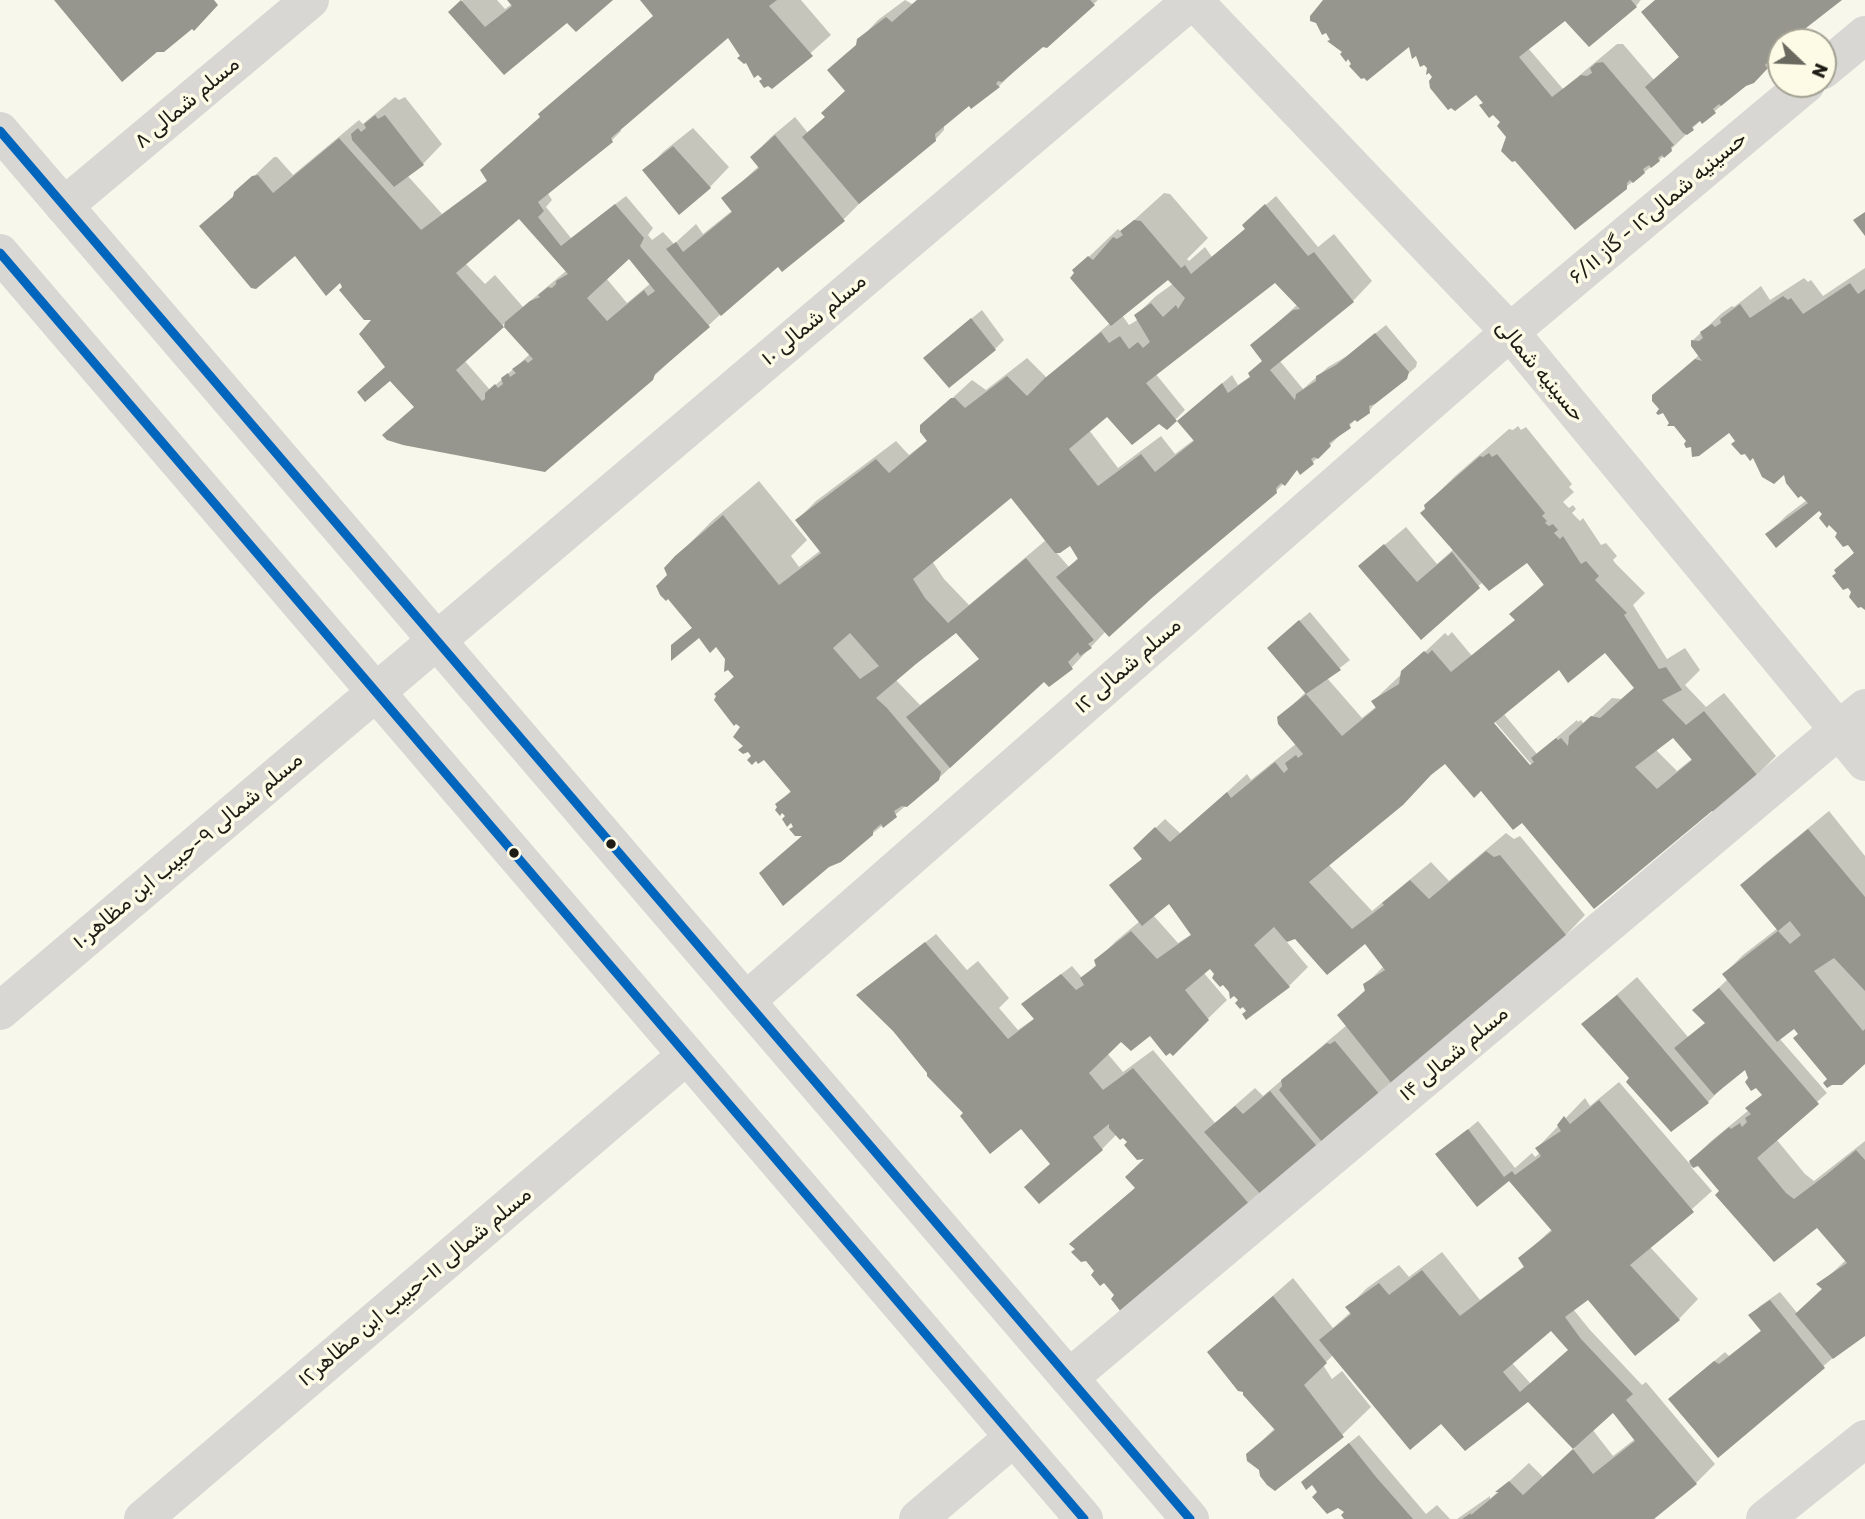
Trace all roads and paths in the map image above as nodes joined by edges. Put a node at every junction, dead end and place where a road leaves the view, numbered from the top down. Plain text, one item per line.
1 (310, 0) edge
2 (1192, 0) edge
3 (1865, 35) edge
4 (1837, 58) edge
5 (1789, 98) edge
6 (0, 131) edge
7 (64, 205) junction
8 (2, 258) edge
9 (1510, 332) junction
10 (436, 640) junction
11 (376, 691) junction
12 (1852, 719) edge
13 (1865, 762) edge
14 (746, 1001) junction
15 (0, 1011) edge
16 (687, 1055) junction
17 (1069, 1378) junction
18 (1014, 1437) junction
19 (1865, 1439) edge
20 (143, 1519) edge
21 (918, 1519) edge
22 (1084, 1519) edge
23 (1190, 1519) edge
24 (1765, 1519) edge

1 - 7 street, مسلم شمالی ۸
2 - 9 street, حسینیه شمالی
2 - 10 street, مسلم شمالی ۱۰
3 - 4 street
5 - 9 street, حسینیه شمالی۱۲ - گاز ۶/۱۱
6 - 7 street
7 - 10 street
8 - 11 street
9 - 12 street, حسینیه شمالی
9 - 14 street, مسلم شمالی ۱۲
10 - 11 street, مسلم شمالی ۱۰
10 - 14 street
11 - 15 street, مسلم شمالی ۹-حبیب ابن مظاهر۱۰
11 - 16 street
12 - 13 street, حسینیه شمالی
12 - 17 street, مسلم شمالی ۱۴
14 - 17 street
16 - 18 street
16 - 20 street, مسلم شمالی ۱۱-حبیب ابن مظاهر۱۲
17 - 23 street
18 - 21 street
18 - 22 street
19 - 24 street

